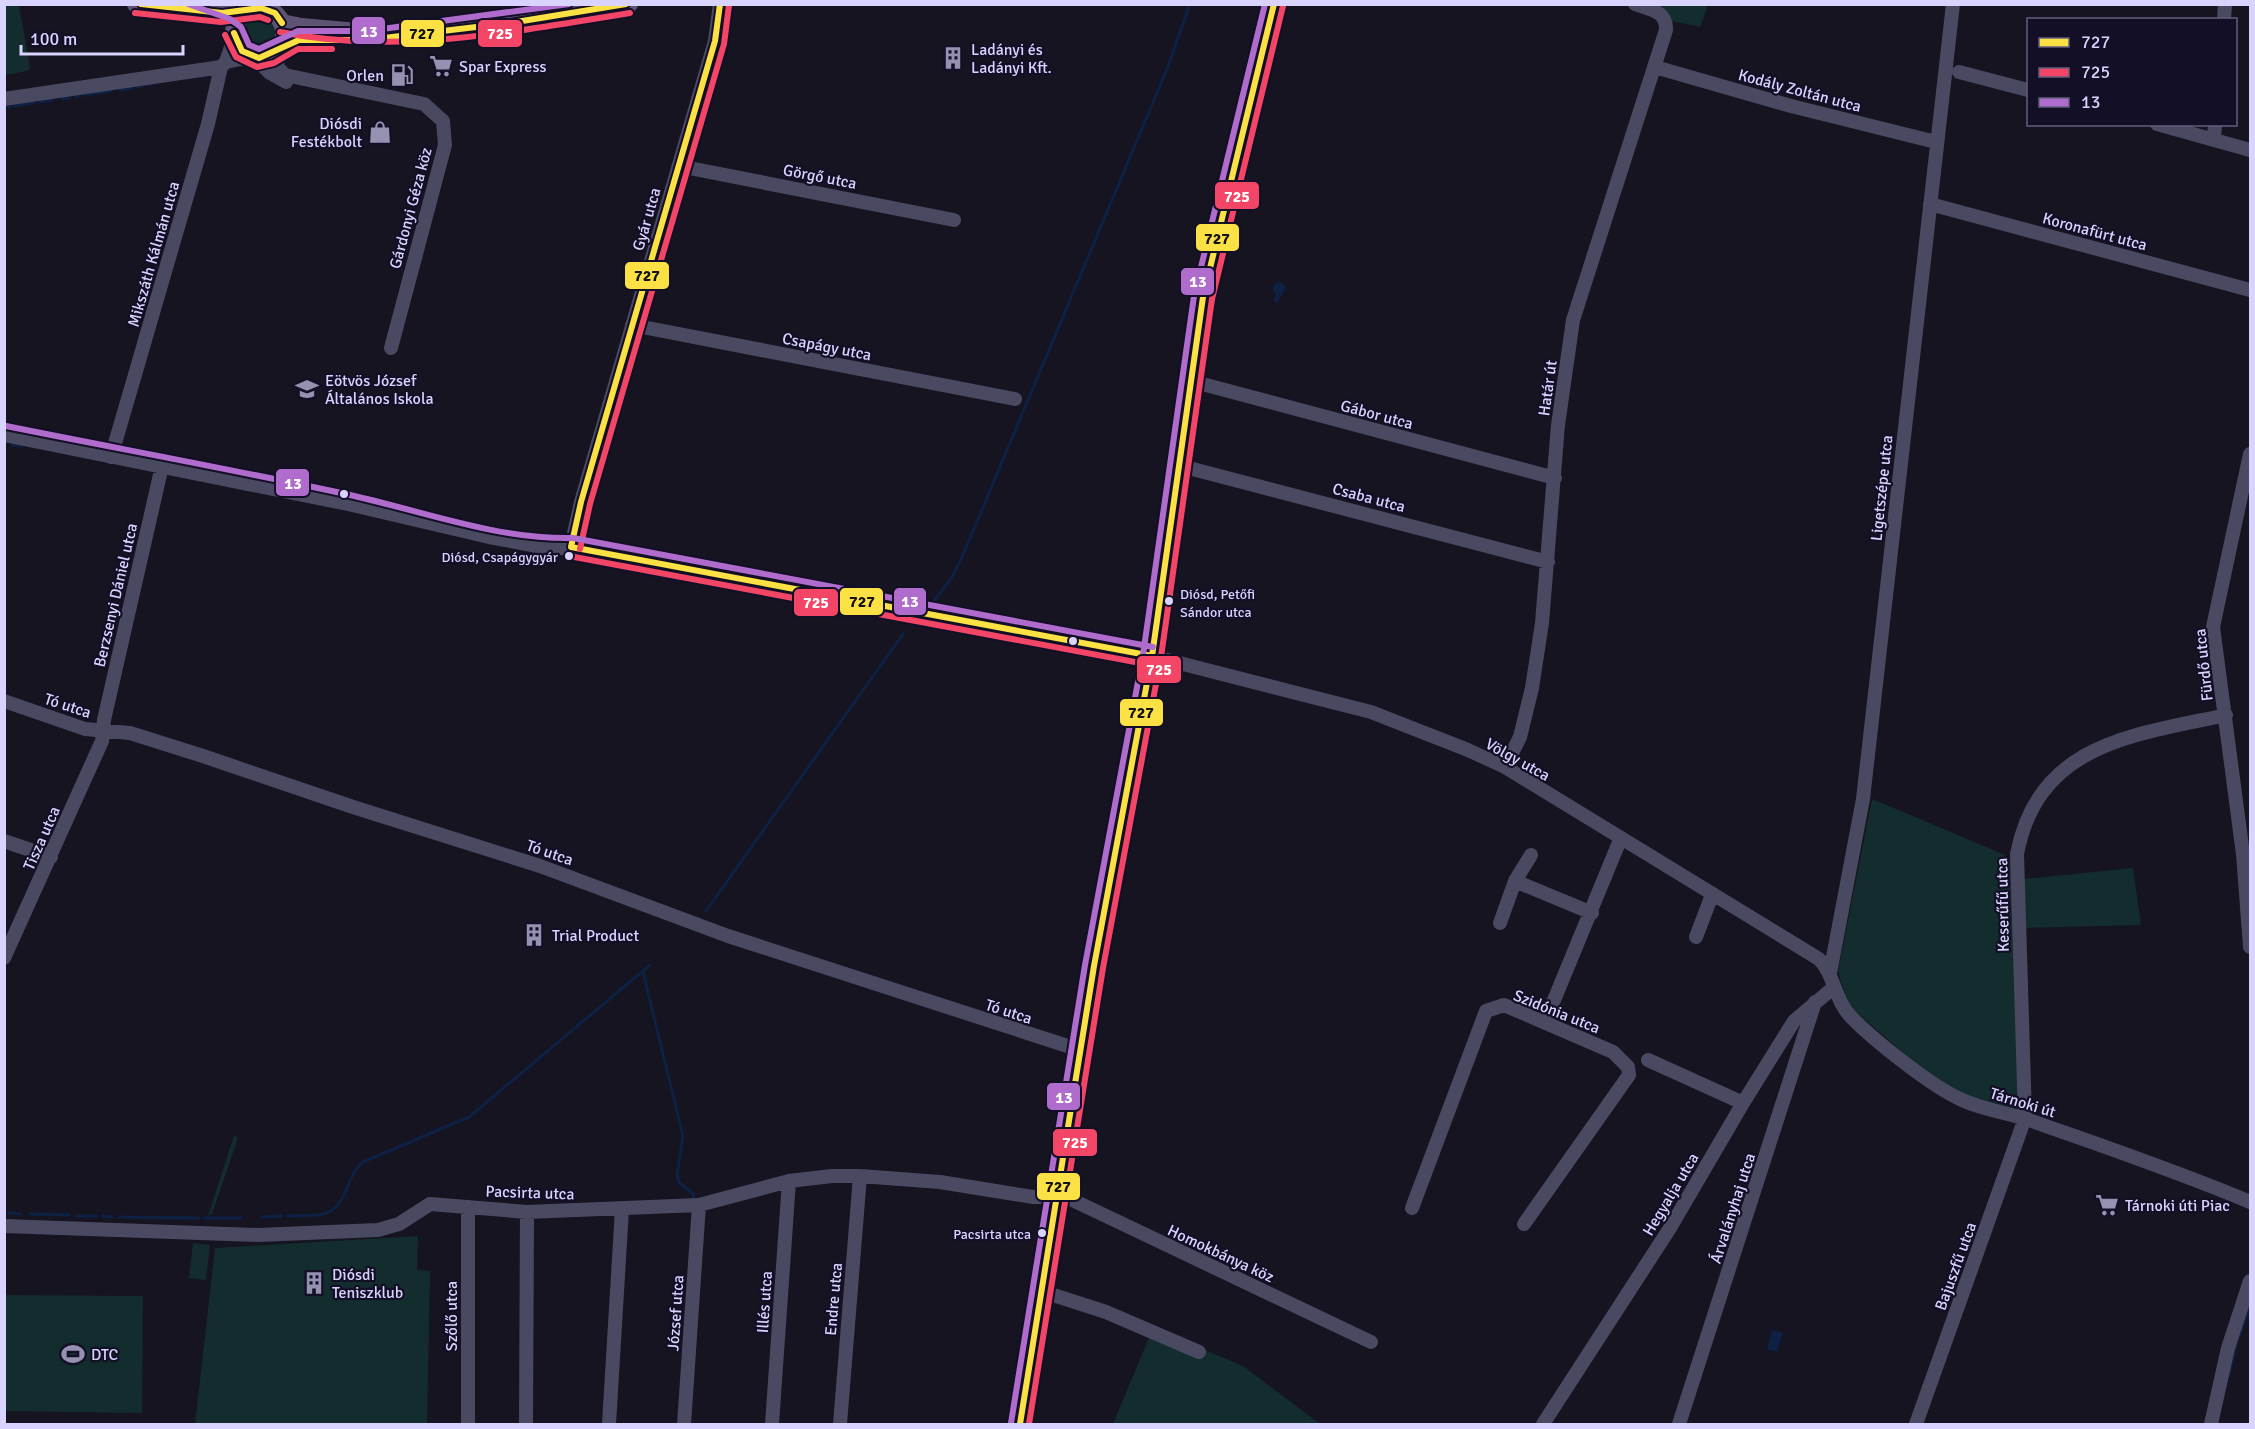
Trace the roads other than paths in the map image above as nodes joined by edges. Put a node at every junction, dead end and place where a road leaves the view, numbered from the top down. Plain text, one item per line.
1 (136, 4) edge
2 (629, 4) edge
3 (720, 4) edge
4 (1274, 4) edge
5 (1635, 4) edge
6 (1953, 4) edge
7 (171, 10) junction
8 (250, 10) junction
9 (282, 23) junction
10 (234, 35) junction
11 (391, 35) junction
12 (277, 50) junction
13 (253, 57) junction
14 (223, 64) junction
15 (1655, 67) junction
16 (1959, 72) dead end
17 (298, 80) junction
18 (2027, 90) edge
19 (4, 99) edge
20 (2164, 126) edge
21 (2215, 126) edge
22 (2214, 140) junction
23 (1936, 142) junction
24 (2250, 150) edge
25 (679, 166) junction
26 (1930, 204) junction
27 (954, 220) dead end
28 (2250, 290) edge
29 (632, 325) junction
30 (392, 348) dead end
31 (1191, 381) junction
32 (1015, 399) dead end
33 (4, 435) edge
34 (2250, 454) edge
35 (111, 457) junction
36 (162, 466) junction
37 (1181, 466) junction
38 (1555, 478) junction
39 (571, 547) junction
40 (1548, 562) junction
41 (1152, 656) junction
42 (4, 701) edge
43 (2226, 715) junction
44 (103, 731) junction
45 (1505, 767) junction
46 (1620, 840) junction
47 (4, 841) edge
48 (1531, 855) dead end
49 (51, 857) junction
50 (1515, 881) junction
51 (1712, 895) junction
52 (1592, 914) junction
53 (1500, 922) dead end
54 (1696, 937) dead end
55 (2250, 947) edge
56 (4, 958) edge
57 (1830, 973) junction
58 (1833, 988) junction
59 (1815, 1002) junction
60 (1545, 1022) junction
61 (1080, 1050) junction
62 (1648, 1060) dead end
63 (1743, 1103) junction
64 (2025, 1118) junction
65 (860, 1176) junction
66 (789, 1181) junction
67 (1056, 1196) junction
68 (2250, 1202) edge
69 (699, 1205) junction
70 (468, 1207) junction
71 (1412, 1208) dead end
72 (622, 1209) junction
73 (527, 1212) junction
74 (1524, 1224) dead end
75 (4, 1226) edge
76 (2250, 1281) edge
77 (1041, 1291) junction
78 (1371, 1342) dead end
79 (1199, 1352) dead end
80 (468, 1425) edge
81 (526, 1425) edge
82 (609, 1425) edge
83 (684, 1425) edge
84 (772, 1425) edge
85 (840, 1425) edge
86 (1020, 1425) edge
87 (1543, 1425) edge
88 (1679, 1425) edge
89 (1916, 1425) edge
90 (2211, 1425) edge

1 - 7 main road
2 - 11 main road
3 - 25 street, Gyár utca
4 - 31 street
5 - 15 street, Határ út
6 - 23 street, Ligetszépe utca
7 - 8 main road
7 - 10 main road
8 - 9 main road
8 - 10 main road
9 - 11 main road
9 - 12 main road
10 - 13 main road
10 - 14 street, Mikszáth Kálmán utca
11 - 12 main road
12 - 13 main road
12 - 17 street
13 - 14 street
13 - 17 street, Gárdonyi Géza köz
14 - 19 street
14 - 35 street, Mikszáth Kálmán utca
15 - 23 street, Kodály Zoltán utca
15 - 38 street, Határ út
16 - 18 street
17 - 30 street, Gárdonyi Géza köz
20 - 22 street
21 - 22 street
22 - 24 street
23 - 26 street, Ligetszépe utca
25 - 27 street, Görgő utca
25 - 29 street, Gyár utca
26 - 28 street, Koronafürt utca
26 - 57 street, Ligetszépe utca
29 - 32 street, Csapágy utca
29 - 39 street, Gyár utca
31 - 37 street
31 - 38 street, Gábor utca
33 - 35 street, Völgy utca
34 - 43 street, Fürdő utca
35 - 36 street, Völgy utca
36 - 39 street, Völgy utca
36 - 44 street, Berzsenyi Dániel utca
37 - 40 street, Csaba utca
37 - 41 street
38 - 40 street, Határ út
39 - 41 street, Völgy utca
40 - 45 street, Határ út
41 - 45 street, Völgy utca
41 - 61 street
42 - 44 street, Tó utca
43 - 55 street, Fürdő utca
43 - 64 street, Keserűfű utca
44 - 49 street, Tisza utca
44 - 61 street, Tó utca
45 - 46 street, Völgy utca
46 - 51 street, Völgy utca
46 - 52 street
47 - 49 street
48 - 50 street
49 - 56 street, Tisza utca
50 - 52 street
50 - 53 street
51 - 54 street
51 - 57 street, Völgy utca
52 - 60 street
57 - 58 street, Tárnoki út
58 - 59 street, Hegyalja utca
58 - 64 street, Tárnoki út
59 - 63 street, Hegyalja utca
59 - 88 street, Árvalányhaj utca
60 - 71 street, Szidónia utca
60 - 74 street, Szidónia utca
61 - 67 street
62 - 63 street
63 - 87 street, Hegyalja utca
64 - 68 street, Tárnoki út
64 - 89 street, Bajuszfű utca
65 - 66 street, Pacsirta utca
65 - 67 street, Pacsirta utca
65 - 85 street, Endre utca
66 - 69 street, Pacsirta utca
66 - 84 street, Illés utca
67 - 77 street
67 - 78 street, Homokbánya köz
69 - 72 street, Pacsirta utca
69 - 83 street, József utca
70 - 73 street, Pacsirta utca
70 - 75 street, Pacsirta utca
70 - 80 street, Szőlő utca
72 - 73 street, Pacsirta utca
72 - 82 street
73 - 81 street
76 - 90 street
77 - 79 street
77 - 86 street

